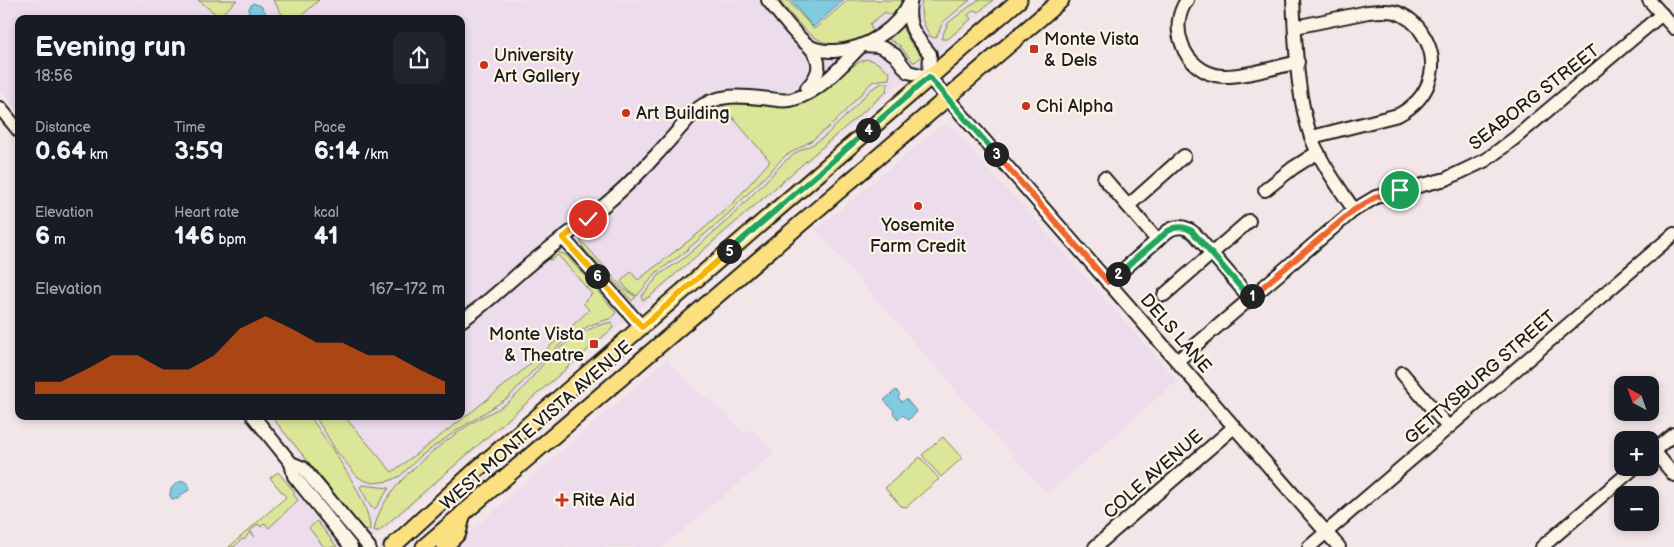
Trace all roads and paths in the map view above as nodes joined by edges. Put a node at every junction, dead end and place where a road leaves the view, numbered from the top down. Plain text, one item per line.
1 (768, 0) edge
2 (911, 0) edge
3 (1019, 0) edge
4 (1061, 0) edge
5 (1187, 0) edge
6 (1293, 0) edge
7 (1649, 0) edge
8 (1662, 14) junction
9 (1295, 27) junction
10 (1674, 28) edge
11 (808, 45) junction
12 (862, 46) junction
13 (1298, 62) junction
14 (929, 77) junction
15 (803, 95) junction
16 (947, 97) junction
17 (0, 108) edge
18 (15, 126) edge
19 (1312, 137) junction
20 (1318, 152) junction
21 (1184, 156) dead end
22 (1104, 178) dead end
23 (1265, 190) dead end
24 (1128, 206) junction
25 (1354, 210) junction
26 (1249, 222) dead end
27 (1674, 234) edge
28 (563, 238) junction
29 (1157, 240) junction
30 (1212, 254) junction
31 (1108, 282) junction
32 (1164, 295) dead end
33 (1250, 298) junction
34 (465, 318) edge
35 (642, 327) junction
36 (1177, 362) junction
37 (1402, 373) dead end
38 (256, 420) edge
39 (1234, 426) junction
40 (1448, 427) junction
41 (1674, 434) edge
42 (1659, 447) edge
43 (1659, 460) edge
44 (291, 463) junction
45 (1674, 474) edge
46 (1625, 476) edge
47 (463, 513) junction
48 (1326, 532) junction
49 (351, 547) edge
50 (369, 547) edge
51 (392, 547) edge
52 (424, 547) edge
53 (444, 547) edge
54 (1096, 547) edge
55 (1309, 547) edge
56 (1339, 547) edge
57 (1542, 547) edge

1 - 11 street
2 - 12 street
2 - 14 street
3 - 14 main road, WEST MONTE VISTA AVENUE
4 - 16 main road, WEST MONTE VISTA AVENUE
5 - 13 street
6 - 9 street
7 - 8 street
8 - 10 street
8 - 25 street, SEABORG STREET
9 - 13 street
9 - 19 street
11 - 12 street
11 - 15 street
12 - 14 street
12 - 15 street
13 - 19 street
14 - 16 street, DELS LANE
14 - 35 main road, WEST MONTE VISTA AVENUE
15 - 28 street
16 - 31 street, DELS LANE
16 - 47 main road, WEST MONTE VISTA AVENUE
17 - 18 street
19 - 20 street
20 - 23 street
20 - 25 street
21 - 24 street
22 - 24 street
24 - 29 street
25 - 33 street, SEABORG STREET
26 - 30 street
27 - 40 street, GETTYSBURG STREET
28 - 34 street
28 - 35 street
29 - 30 street
29 - 31 street
30 - 32 street
30 - 33 street
31 - 36 street, DELS LANE
33 - 36 street, SEABORG STREET
35 - 51 main road, WEST MONTE VISTA AVENUE
36 - 39 street, DELS LANE
37 - 40 street
38 - 44 street
39 - 48 street, DELS LANE
39 - 54 street, COLE AVENUE
40 - 48 street, GETTYSBURG STREET
41 - 42 street
43 - 45 street
44 - 49 street
44 - 50 street
46 - 57 street
47 - 52 main road, WEST MONTE VISTA AVENUE
47 - 53 main road
48 - 55 street, GETTYSBURG STREET
48 - 56 street, DELS LANE

